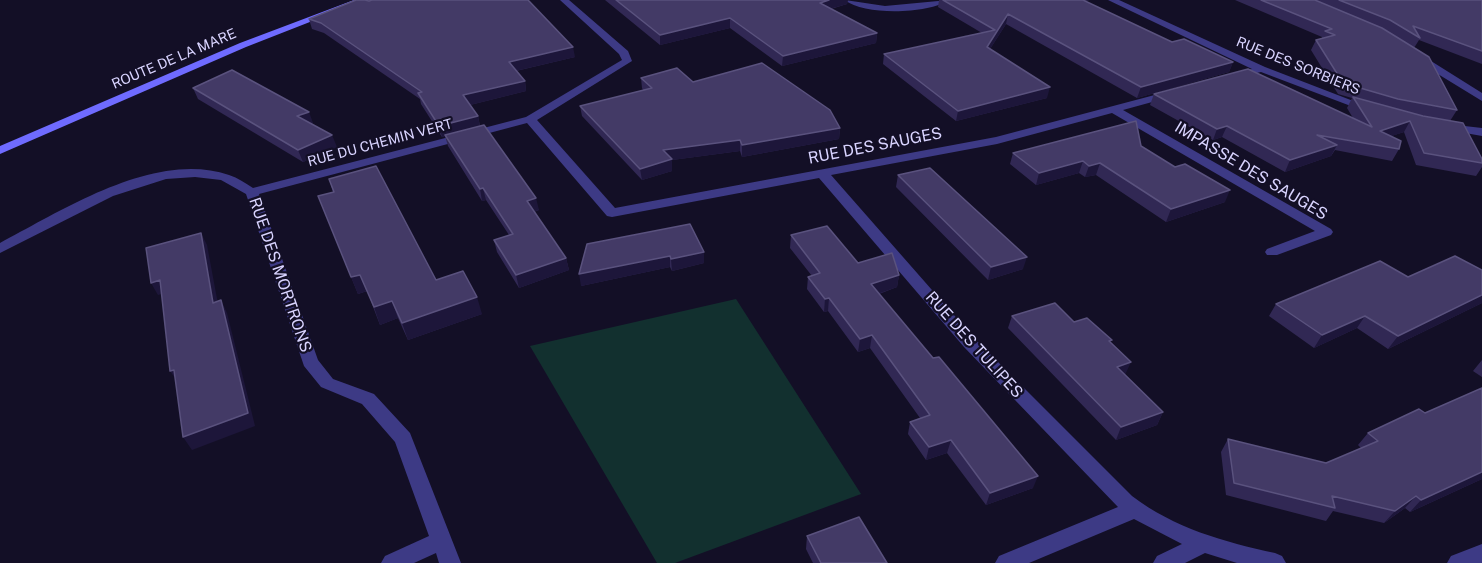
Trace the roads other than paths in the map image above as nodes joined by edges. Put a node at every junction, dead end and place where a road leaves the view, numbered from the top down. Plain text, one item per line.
1 (362, 0) edge
2 (564, 0) edge
3 (849, 0) edge
4 (945, 0) edge
5 (1112, 0) edge
6 (1408, 51) edge
7 (1261, 69) junction
8 (1226, 79) edge
9 (1181, 91) edge
10 (1482, 98) edge
11 (1115, 110) junction
12 (1376, 111) edge
13 (530, 119) junction
14 (1432, 125) edge
15 (1482, 132) edge
16 (0, 150) edge
17 (822, 173) junction
18 (252, 192) junction
19 (0, 249) edge
20 (1272, 252) dead end
21 (1135, 508) junction
22 (441, 540) junction
23 (1205, 543) junction
24 (1482, 553) edge
25 (392, 563) edge
26 (450, 563) edge
27 (1006, 563) edge
28 (1164, 563) edge
29 (1275, 563) edge
30 (1458, 563) edge

1 - 16 street, ROUTE DE LA MARE
2 - 13 street, RUE DU CHEMIN VERT
3 - 4 street
5 - 7 street, RUE DES SORBIERS
6 - 10 street
7 - 8 street
7 - 12 street, RUE DES SORBIERS
9 - 11 street, RUE DES SAUGES
11 - 17 street, RUE DES SAUGES
11 - 20 street, IMPASSE DES SAUGES
13 - 17 street, RUE DES SAUGES
13 - 18 street, RUE DU CHEMIN VERT
14 - 15 street
17 - 21 street, RUE DES TULIPES
18 - 19 street, RUE DES MORTRONS
18 - 22 street, RUE DES MORTRONS
21 - 23 street, RUE DES TULIPES
21 - 27 street
22 - 25 street
22 - 26 street, RUE DES MORTRONS
23 - 28 street
23 - 29 street, RUE DES TULIPES
24 - 30 street

